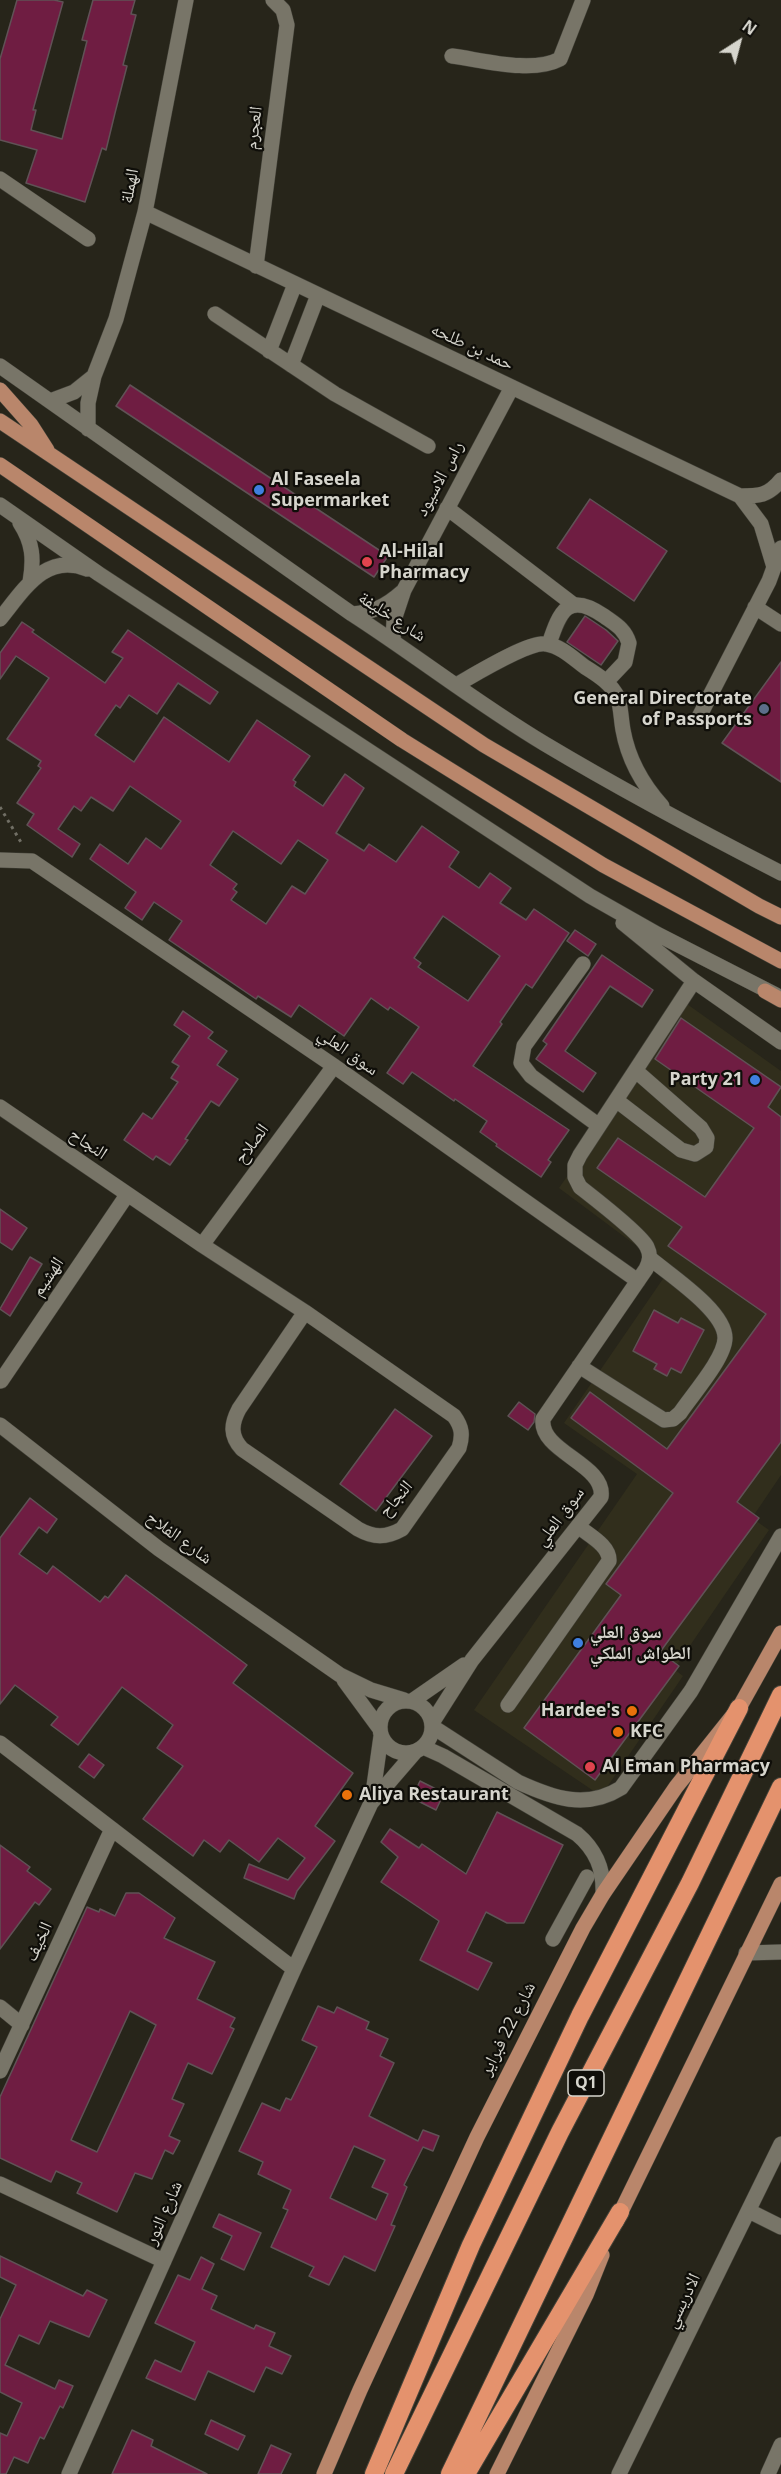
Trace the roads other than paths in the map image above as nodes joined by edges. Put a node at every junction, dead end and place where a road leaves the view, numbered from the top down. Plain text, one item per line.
1 (186, 0) edge
2 (273, 0) edge
3 (583, 0) edge
4 (452, 56) dead end
5 (0, 179) edge
6 (145, 212) junction
7 (88, 239) dead end
8 (256, 266) junction
9 (295, 284) junction
10 (318, 295) junction
11 (215, 314) dead end
12 (268, 351) junction
13 (291, 365) junction
14 (0, 366) edge
15 (94, 376) junction
16 (512, 387) junction
17 (0, 390) edge
18 (50, 401) junction
19 (0, 421) edge
20 (88, 429) junction
21 (428, 446) dead end
22 (48, 453) junction
23 (0, 465) edge
24 (781, 480) edge
25 (740, 496) junction
26 (0, 505) edge
27 (447, 508) junction
28 (17, 518) junction
29 (781, 548) edge
30 (774, 567) junction
31 (99, 574) junction
32 (30, 582) junction
33 (404, 590) junction
34 (574, 605) junction
35 (755, 607) junction
36 (352, 615) junction
37 (0, 619) edge
38 (781, 624) edge
39 (393, 641) junction
40 (549, 644) junction
41 (606, 682) junction
42 (456, 685) junction
43 (699, 717) dead end
44 (670, 815) junction
45 (0, 860) edge
46 (781, 873) edge
47 (590, 896) junction
48 (781, 917) edge
49 (781, 961) edge
50 (583, 964) dead end
51 (694, 981) junction
52 (765, 991) joint
53 (781, 999) edge
54 (781, 1042) edge
55 (334, 1066) junction
56 (636, 1071) junction
57 (616, 1100) junction
58 (0, 1107) edge
59 (598, 1125) junction
60 (127, 1195) junction
61 (201, 1245) junction
62 (651, 1259) junction
63 (638, 1281) junction
64 (305, 1312) junction
65 (579, 1366) junction
66 (1, 1381) edge
67 (0, 1425) edge
68 (579, 1527) junction
69 (781, 1536) edge
70 (781, 1633) edge
71 (472, 1660) junction
72 (340, 1676) junction
73 (781, 1695) edge
74 (408, 1701) junction
75 (508, 1705) dead end
76 (739, 1708) junction
77 (432, 1725) junction
78 (380, 1732) junction
79 (0, 1743) edge
80 (419, 1749) junction
81 (781, 1787) edge
82 (371, 1803) junction
83 (112, 1829) junction
84 (587, 1876) dead end
85 (781, 1888) edge
86 (603, 1894) junction
87 (575, 1897) junction
88 (594, 1908) junction
89 (553, 1939) dead end
90 (781, 1952) edge
91 (746, 1953) junction
92 (294, 1969) junction
93 (0, 2007) edge
94 (22, 2025) junction
95 (0, 2072) edge
96 (781, 2144) edge
97 (0, 2184) edge
98 (749, 2211) junction
99 (620, 2212) junction
100 (781, 2227) edge
101 (164, 2261) junction
102 (781, 2445) edge
103 (69, 2474) edge
104 (324, 2474) edge
105 (374, 2474) edge
106 (394, 2474) edge
107 (450, 2474) edge
108 (466, 2474) edge
109 (497, 2474) edge
110 (619, 2474) edge
111 (768, 2474) edge

1 - 6 street, الهملة
2 - 8 street, العجرم
3 - 4 street
5 - 7 street
6 - 8 street, حمد بن طلحه
6 - 15 street, الهملة
8 - 9 street, حمد بن طلحه
9 - 10 street, حمد بن طلحه
9 - 12 street
10 - 13 street
10 - 16 street, حمد بن طلحه
11 - 12 street
12 - 13 street
13 - 21 street
14 - 18 street, شارع خليفة
15 - 18 street
15 - 20 street, الهملة
16 - 25 street, حمد بن طلحه
16 - 27 street, راس الاسيود
17 - 22 main road
18 - 20 street, شارع خليفة
19 - 22 main road
20 - 36 street, شارع خليفة
22 - 48 main road
23 - 49 main road
24 - 25 street
25 - 30 street
26 - 28 street
27 - 33 street, راس الاسيود
27 - 34 street
28 - 31 street
28 - 32 street
29 - 30 street
30 - 35 street
31 - 32 street
31 - 47 street
32 - 37 street
33 - 36 street, راس الاسيود
33 - 39 street, راس الاسيود
34 - 40 street
34 - 41 street
35 - 38 street
35 - 43 street
36 - 39 street, شارع خليفة
39 - 42 street, شارع خليفة
40 - 41 street
40 - 42 street
41 - 44 street
42 - 44 street, شارع خليفة
44 - 46 street, شارع خليفة
45 - 55 street, سوق العلي
47 - 51 street
47 - 52 street
50 - 59 street
51 - 54 street
51 - 56 street
52 - 53 main road
55 - 61 street, الصلاح
55 - 63 street, سوق العلي
56 - 57 street
56 - 57 street
57 - 59 street
58 - 60 street, النجاح
59 - 62 street
60 - 61 street, النجاح
60 - 66 street, الهشيم
61 - 64 street, النجاح
62 - 63 street, سوق العلي
62 - 65 street
63 - 65 street, سوق العلي
64 - 64 street, النجاح
65 - 68 street, سوق العلي
67 - 72 street, شارع الفلاح
68 - 71 street, سوق العلي
68 - 75 street
69 - 77 street
70 - 76 main road, شارع 22 فبراير
71 - 74 street, سوق العلي
71 - 77 street, سوق العلي
72 - 74 street, شارع الفلاح
72 - 78 street, شارع الفلاح
73 - 106 highway, Q1
74 - 77 street
74 - 78 street
76 - 86 main road, شارع 22 فبراير
76 - 105 highway
77 - 80 street
78 - 80 street
78 - 82 street, شارع النور
79 - 83 street
80 - 82 street, شارع النور
80 - 86 street
81 - 107 highway, Q1
82 - 92 street, شارع النور
83 - 92 street
83 - 94 street, الخيف
84 - 87 street
85 - 91 main road
86 - 88 main road, شارع 22 فبراير
87 - 88 street
87 - 89 street
88 - 104 main road, شارع 22 فبراير
90 - 91 street
91 - 99 main road
92 - 101 street, شارع النور
93 - 94 street
94 - 95 street, الخيف
96 - 98 street, الادريسي
97 - 101 street
98 - 100 street
98 - 110 street, الادريسي
99 - 108 highway
99 - 109 main road
101 - 103 street, شارع النور
102 - 111 street

